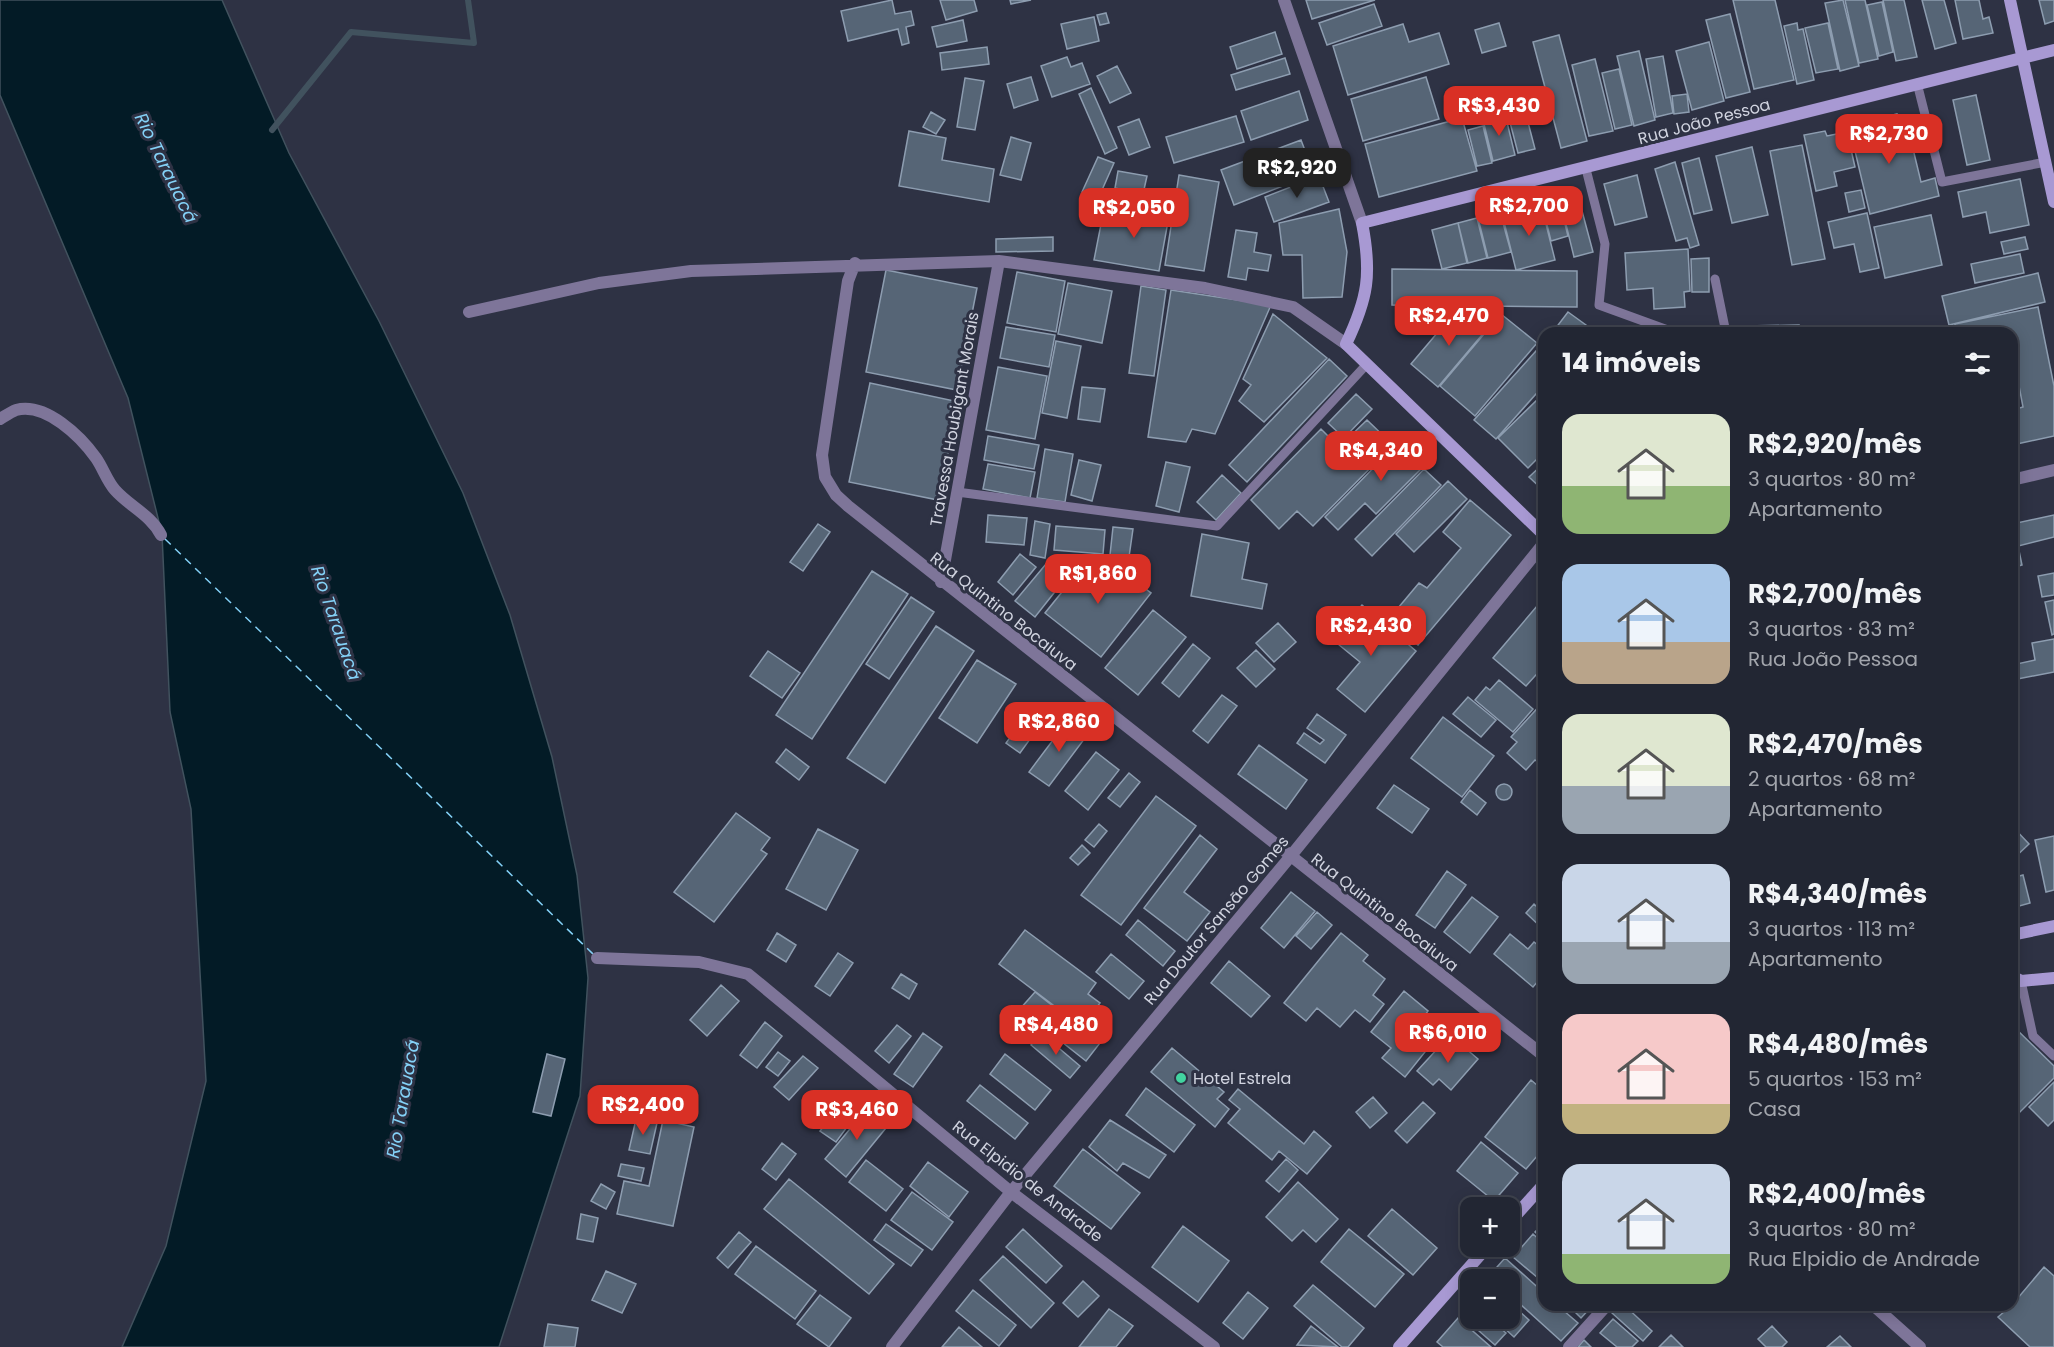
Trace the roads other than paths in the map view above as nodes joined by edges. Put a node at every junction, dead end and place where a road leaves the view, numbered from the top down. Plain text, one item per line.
1 (1284, 0) edge
2 (2010, 0) edge
3 (2054, 50) edge
4 (2022, 58) junction
5 (1917, 83) junction
6 (2046, 162) junction
7 (1586, 169) junction
8 (2054, 202) edge
9 (1362, 224) junction
10 (999, 261) junction
11 (855, 263) junction
12 (1715, 279) dead end
13 (469, 312) dead end
14 (1660, 327) edge
15 (1725, 327) edge
16 (1346, 344) junction
17 (1367, 364) junction
18 (0, 419) edge
19 (2054, 470) edge
20 (2018, 479) edge
21 (957, 492) junction
22 (1538, 529) edge
23 (161, 535) dead end
24 (1538, 550) edge
25 (941, 582) junction
26 (1290, 858) junction
27 (2054, 926) edge
28 (2018, 934) edge
29 (597, 958) dead end
30 (2018, 978) edge
31 (2054, 978) edge
32 (2018, 985) edge
33 (1538, 1051) edge
34 (2054, 1056) edge
35 (1538, 1191) edge
36 (1011, 1192) junction
37 (1520, 1211) edge
38 (1478, 1257) edge
39 (1602, 1311) edge
40 (1880, 1311) edge
41 (892, 1347) edge
42 (1214, 1347) edge
43 (1399, 1347) edge
44 (1569, 1347) edge
45 (1920, 1347) edge

1 - 9 street
2 - 4 street
3 - 4 street, Rua João Pessoa
4 - 5 street, Rua João Pessoa
4 - 6 street
5 - 6 lane
5 - 7 street, Rua João Pessoa
6 - 8 street
7 - 9 street, Rua João Pessoa
7 - 14 lane
9 - 16 street
10 - 11 street
10 - 16 street
10 - 21 street, Travessa Houbigant Morais
11 - 13 street
11 - 25 street, Rua Quintino Bocaiuva
12 - 15 lane
16 - 17 street
17 - 21 lane
17 - 22 street
18 - 23 street
19 - 20 street
21 - 25 street, Travessa Houbigant Morais
24 - 26 street, Rua Doutor Sansão Gomes
25 - 26 street, Rua Quintino Bocaiuva
26 - 33 street, Rua Quintino Bocaiuva
26 - 36 street, Rua Doutor Sansão Gomes
27 - 28 street
29 - 36 street, Rua Elpidio de Andrade
30 - 31 street
32 - 34 lane
35 - 37 street
36 - 41 street, Rua Doutor Sansão Gomes
36 - 42 street, Rua Elpidio de Andrade
38 - 43 street
39 - 44 street
40 - 45 street

